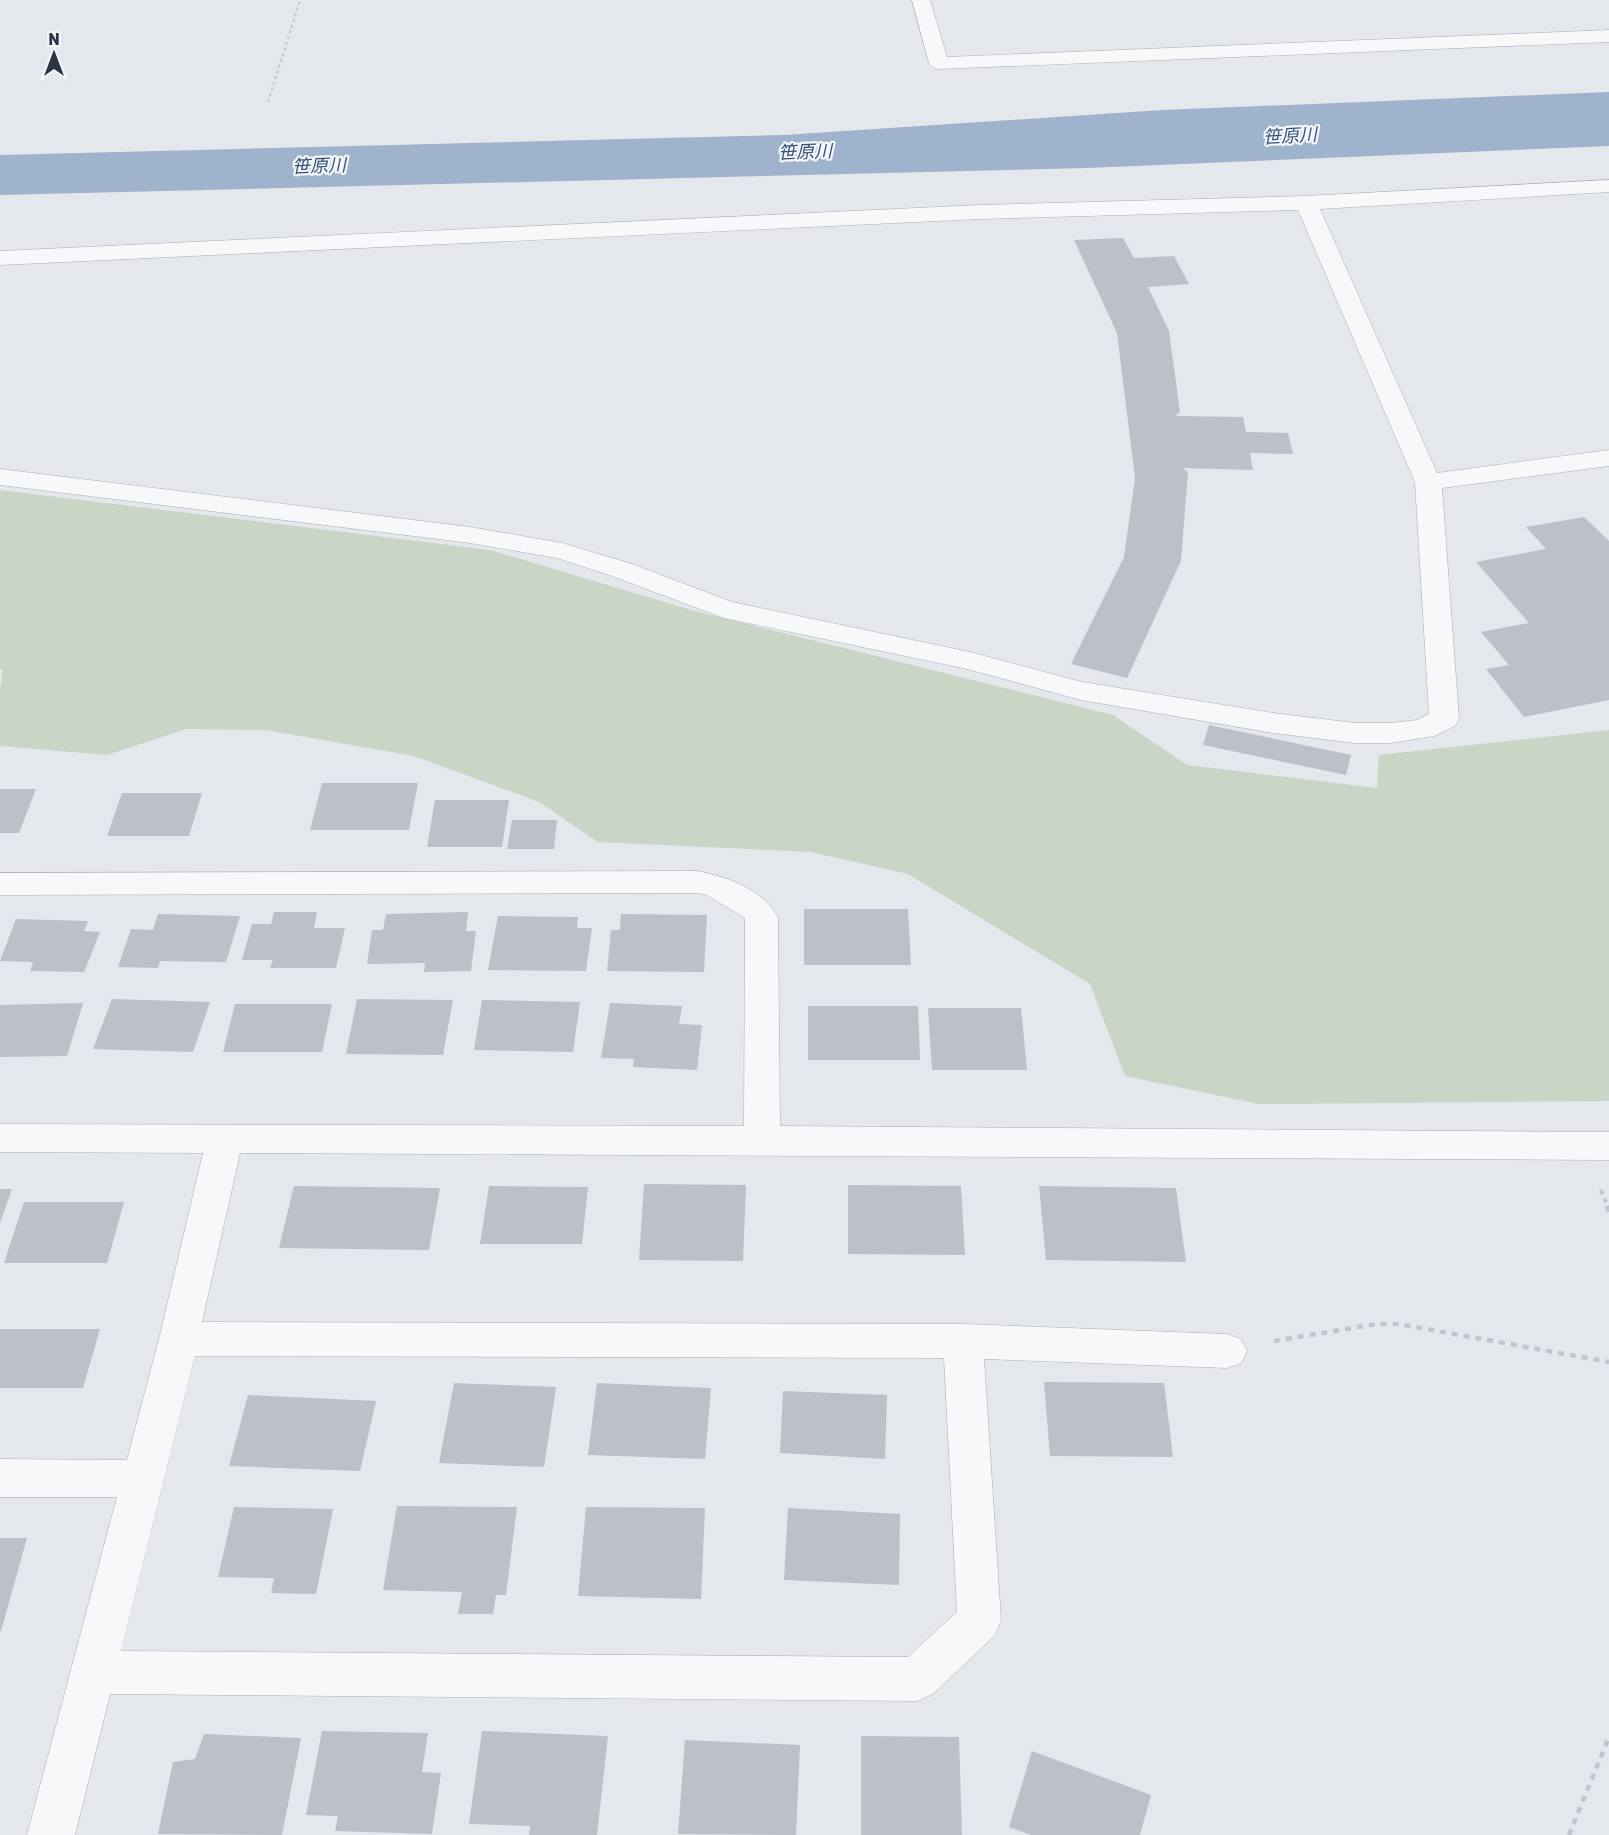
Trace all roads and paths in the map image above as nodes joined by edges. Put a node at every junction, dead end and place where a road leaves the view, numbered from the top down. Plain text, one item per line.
1 (300, 0) edge
2 (921, 0) edge
3 (1609, 36) edge
4 (268, 102) dead end
5 (1609, 186) edge
6 (1306, 203) junction
7 (0, 258) edge
8 (1609, 458) edge
9 (0, 477) edge
10 (1428, 482) junction
11 (0, 884) edge
12 (225, 1137) junction
13 (0, 1138) edge
14 (762, 1140) junction
15 (1609, 1146) edge
16 (178, 1339) junction
17 (963, 1341) junction
18 (1227, 1352) joint
19 (1609, 1362) edge
20 (0, 1478) edge
21 (142, 1479) junction
22 (93, 1672) junction
23 (1609, 1737) edge
24 (51, 1835) edge
25 (1569, 1835) edge

1 - 4 path
2 - 3 street
5 - 6 street
6 - 7 street
6 - 10 street
8 - 10 street
9 - 10 street
11 - 14 street
12 - 13 street
12 - 14 street
12 - 16 street
14 - 15 street
16 - 17 street
16 - 21 street
17 - 18 street
17 - 22 street
18 - 19 path
20 - 21 street
21 - 22 street
22 - 24 street
23 - 25 path

